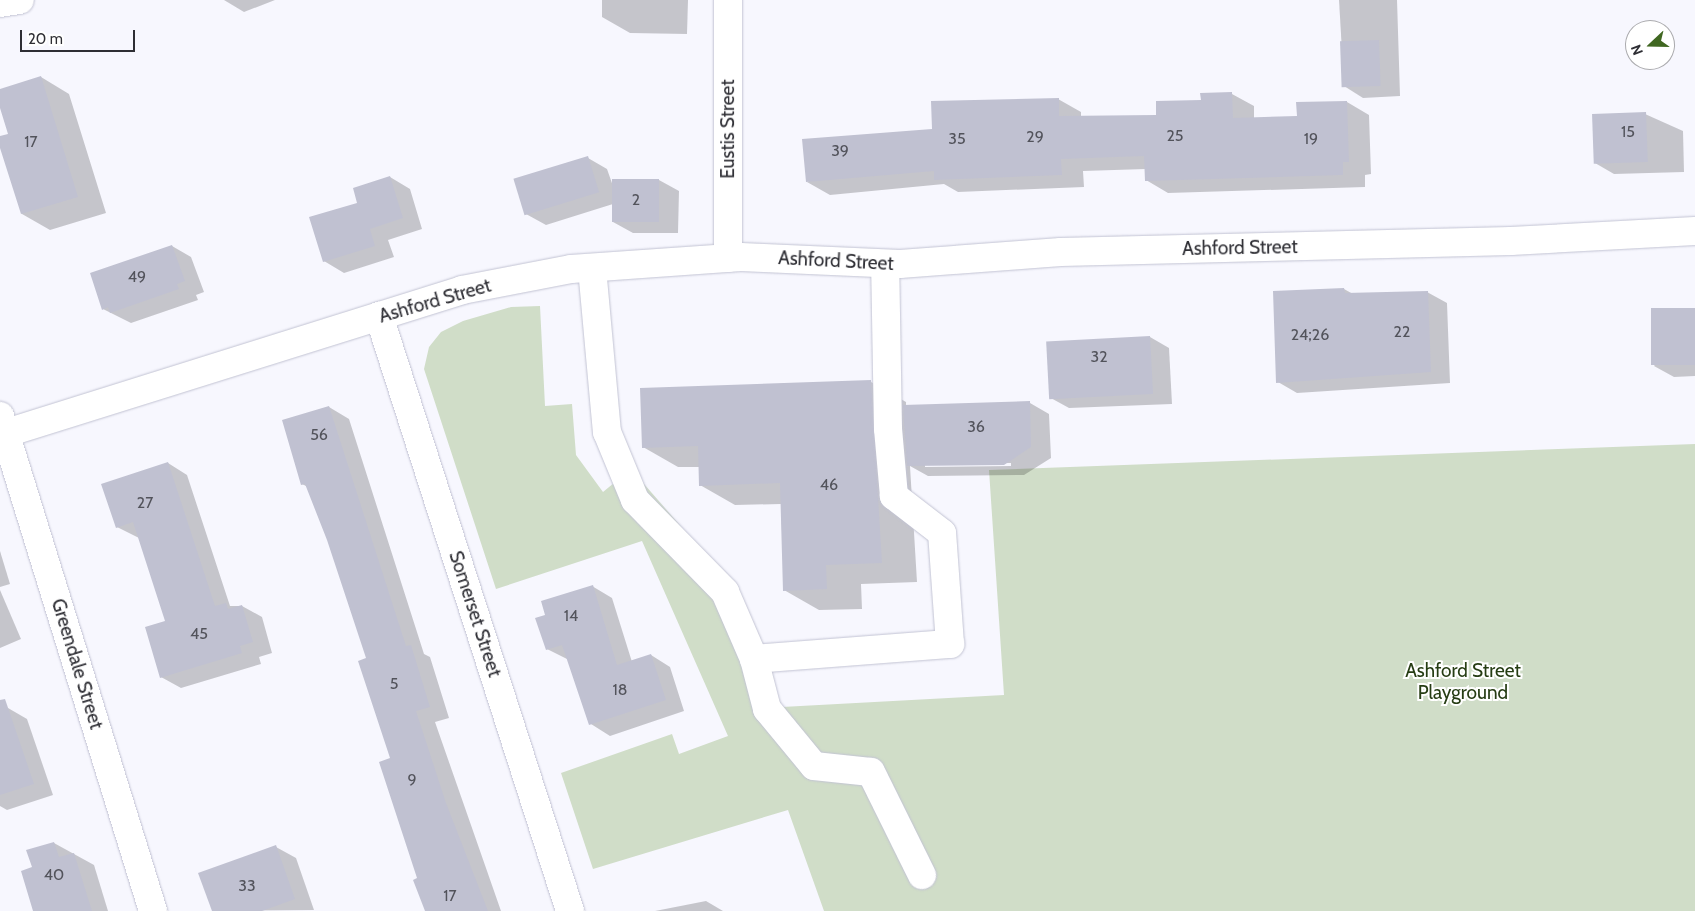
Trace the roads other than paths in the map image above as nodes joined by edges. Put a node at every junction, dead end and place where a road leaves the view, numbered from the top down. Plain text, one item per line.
1 (20, 0) edge
2 (728, 0) edge
3 (0, 3) edge
4 (1695, 231) edge
5 (728, 258) junction
6 (885, 264) junction
7 (592, 268) junction
8 (379, 316) junction
9 (2, 428) edge
10 (754, 659) junction
11 (922, 875) dead end
12 (153, 911) edge
13 (570, 911) edge

1 - 3 street
2 - 5 street, Eustis Street
4 - 6 street, Ashford Street
5 - 6 street, Ashford Street
5 - 7 street, Ashford Street
6 - 10 street
7 - 8 street, Ashford Street
7 - 10 street
8 - 9 street, Ashford Street
8 - 13 street, Somerset Street
9 - 12 street, Greendale Street
10 - 11 street

